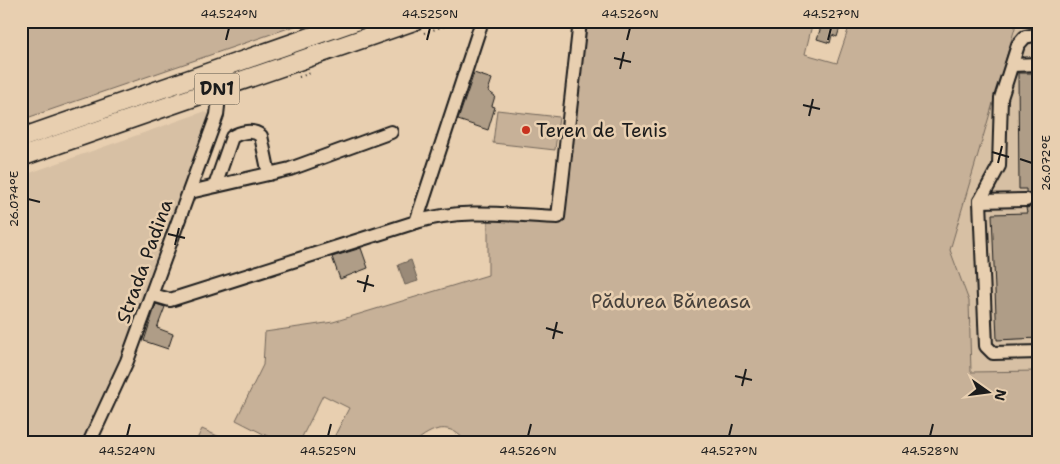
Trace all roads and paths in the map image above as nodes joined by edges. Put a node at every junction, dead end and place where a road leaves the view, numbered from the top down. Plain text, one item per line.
1 (356, 21) edge
2 (414, 21) edge
3 (482, 21) edge
4 (580, 21) edge
5 (1039, 34) edge
6 (1039, 64) edge
7 (1012, 65) junction
8 (220, 88) junction
9 (391, 132) dead end
10 (21, 138) edge
11 (21, 157) edge
12 (269, 174) junction
13 (215, 186) junction
14 (190, 192) junction
15 (1026, 200) tunnel mouth
16 (980, 201) junction
17 (416, 222) junction
18 (153, 295) junction
19 (1039, 352) edge
20 (89, 443) edge

1 - 10 highway, DN1
2 - 8 highway, DN1
3 - 17 street
4 - 17 street
5 - 7 street
6 - 7 street
7 - 16 street
8 - 11 highway, DN1
8 - 14 street, Strada Padina
9 - 12 street
12 - 13 street
12 - 13 street
13 - 14 street
14 - 18 street, Strada Padina
15 - 16 street
16 - 19 street
17 - 18 street
18 - 20 street, Strada Padina

